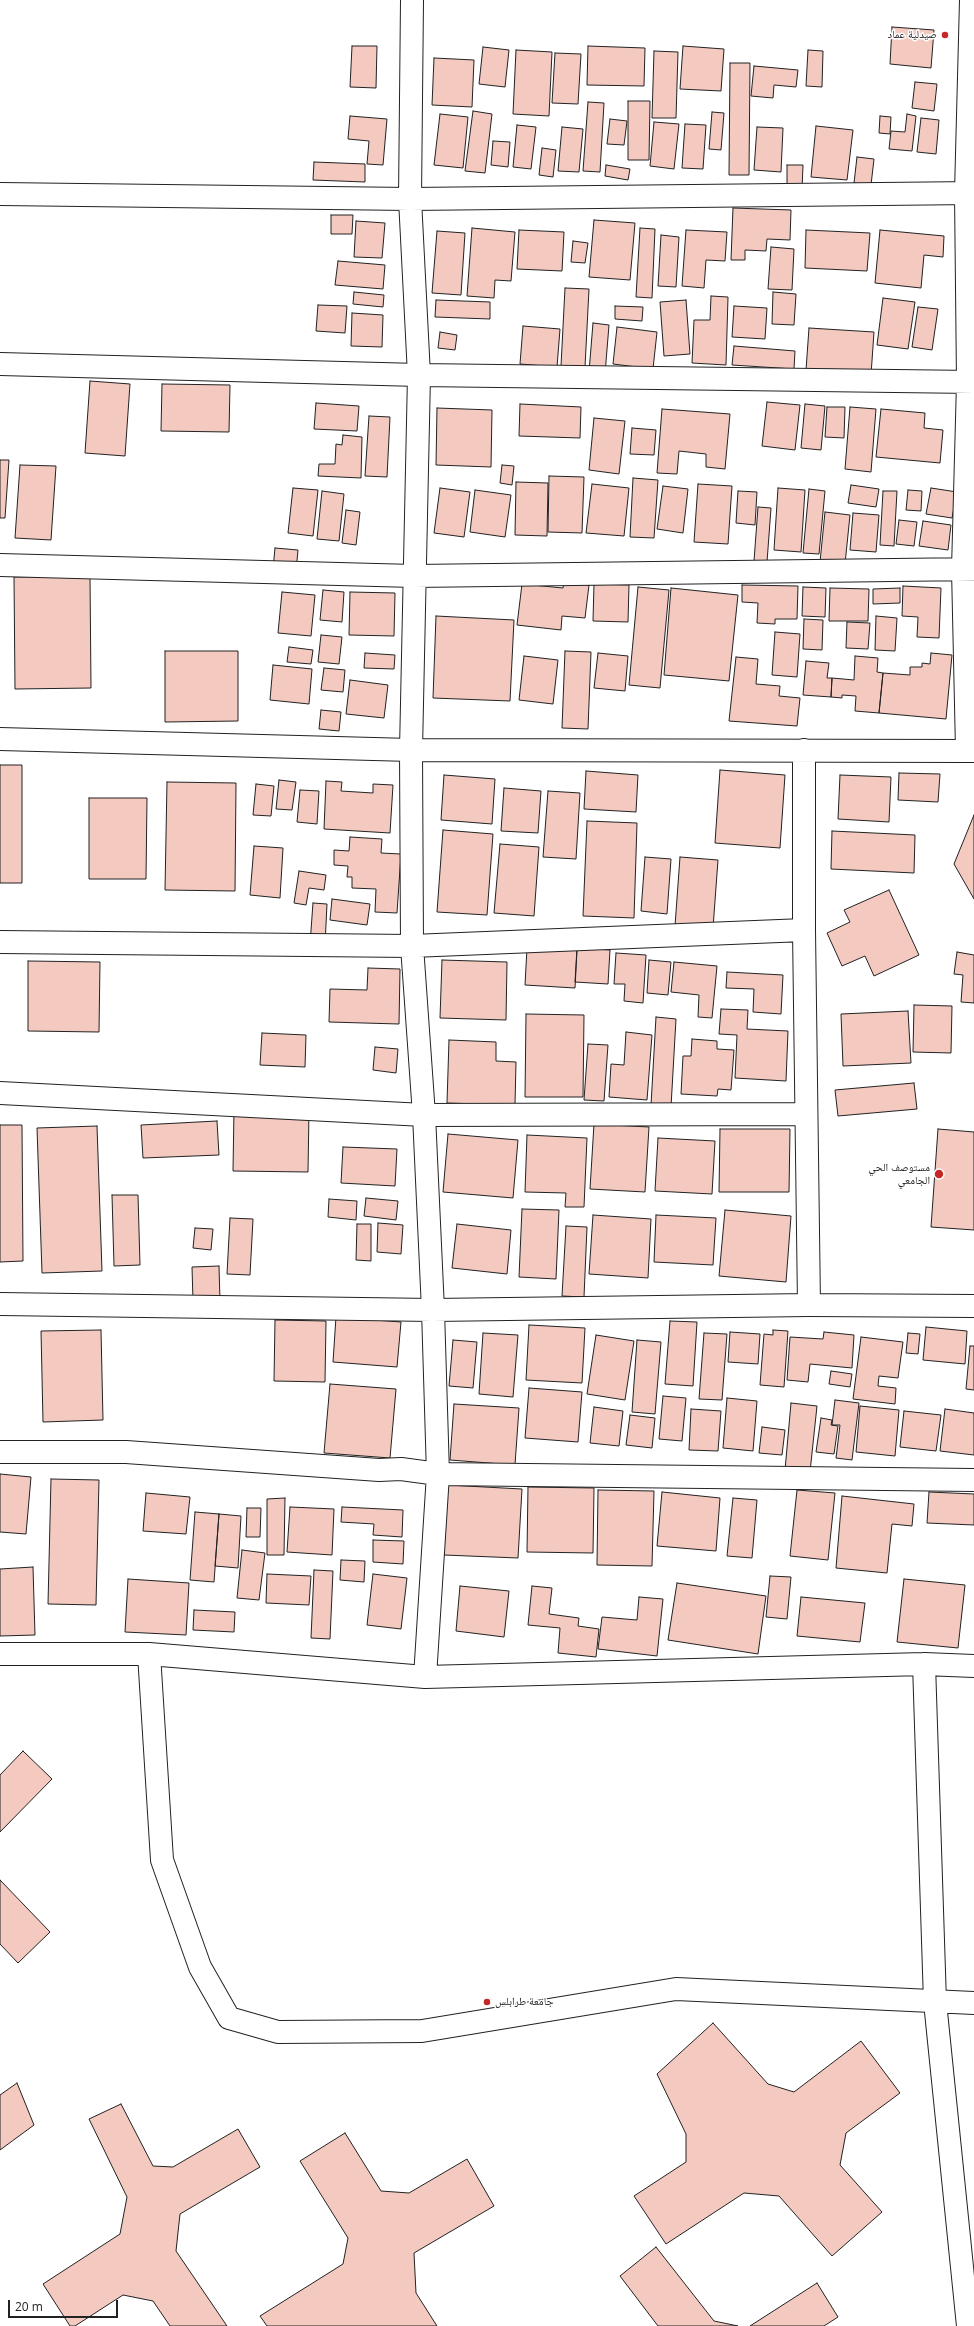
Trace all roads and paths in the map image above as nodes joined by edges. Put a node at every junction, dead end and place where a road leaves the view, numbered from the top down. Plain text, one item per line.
1 (412, 0) edge
2 (971, 0) edge
3 (970, 193) edge
4 (0, 194) edge
5 (410, 199) junction
6 (0, 364) edge
7 (419, 375) junction
8 (971, 382) edge
9 (0, 565) edge
10 (969, 569) edge
11 (414, 576) junction
12 (0, 739) edge
13 (411, 750) junction
14 (804, 750) junction
15 (971, 750) edge
16 (804, 930) junction
17 (0, 942) edge
18 (412, 946) junction
19 (0, 1093) edge
20 (806, 1114) junction
21 (424, 1115) junction
22 (0, 1304) edge
23 (809, 1305) junction
24 (974, 1306) edge
25 (434, 1310) junction
26 (0, 1452) edge
27 (438, 1474) junction
28 (974, 1480) edge
29 (0, 1654) edge
30 (149, 1654) junction
31 (924, 1664) junction
32 (974, 1666) edge
33 (425, 1677) junction
34 (935, 2002) junction
35 (974, 2003) edge
36 (968, 2326) edge

1 - 5 street
2 - 3 street
3 - 5 street
3 - 8 street
4 - 5 street
5 - 7 street
6 - 7 street
7 - 8 street
7 - 11 street
8 - 10 street
9 - 11 street
10 - 11 street
10 - 15 street
11 - 13 street
12 - 13 street
13 - 14 street
13 - 18 street
14 - 15 street
14 - 16 street
16 - 18 street
16 - 20 street
17 - 18 street
18 - 21 street
19 - 21 street
20 - 21 street
20 - 23 street
21 - 25 street
22 - 25 street
23 - 24 street
23 - 25 street
25 - 27 street
26 - 27 street
27 - 28 street
27 - 33 street
29 - 30 street
30 - 33 street
30 - 34 street
31 - 32 street
31 - 33 street
31 - 34 street
34 - 35 street
34 - 36 street

